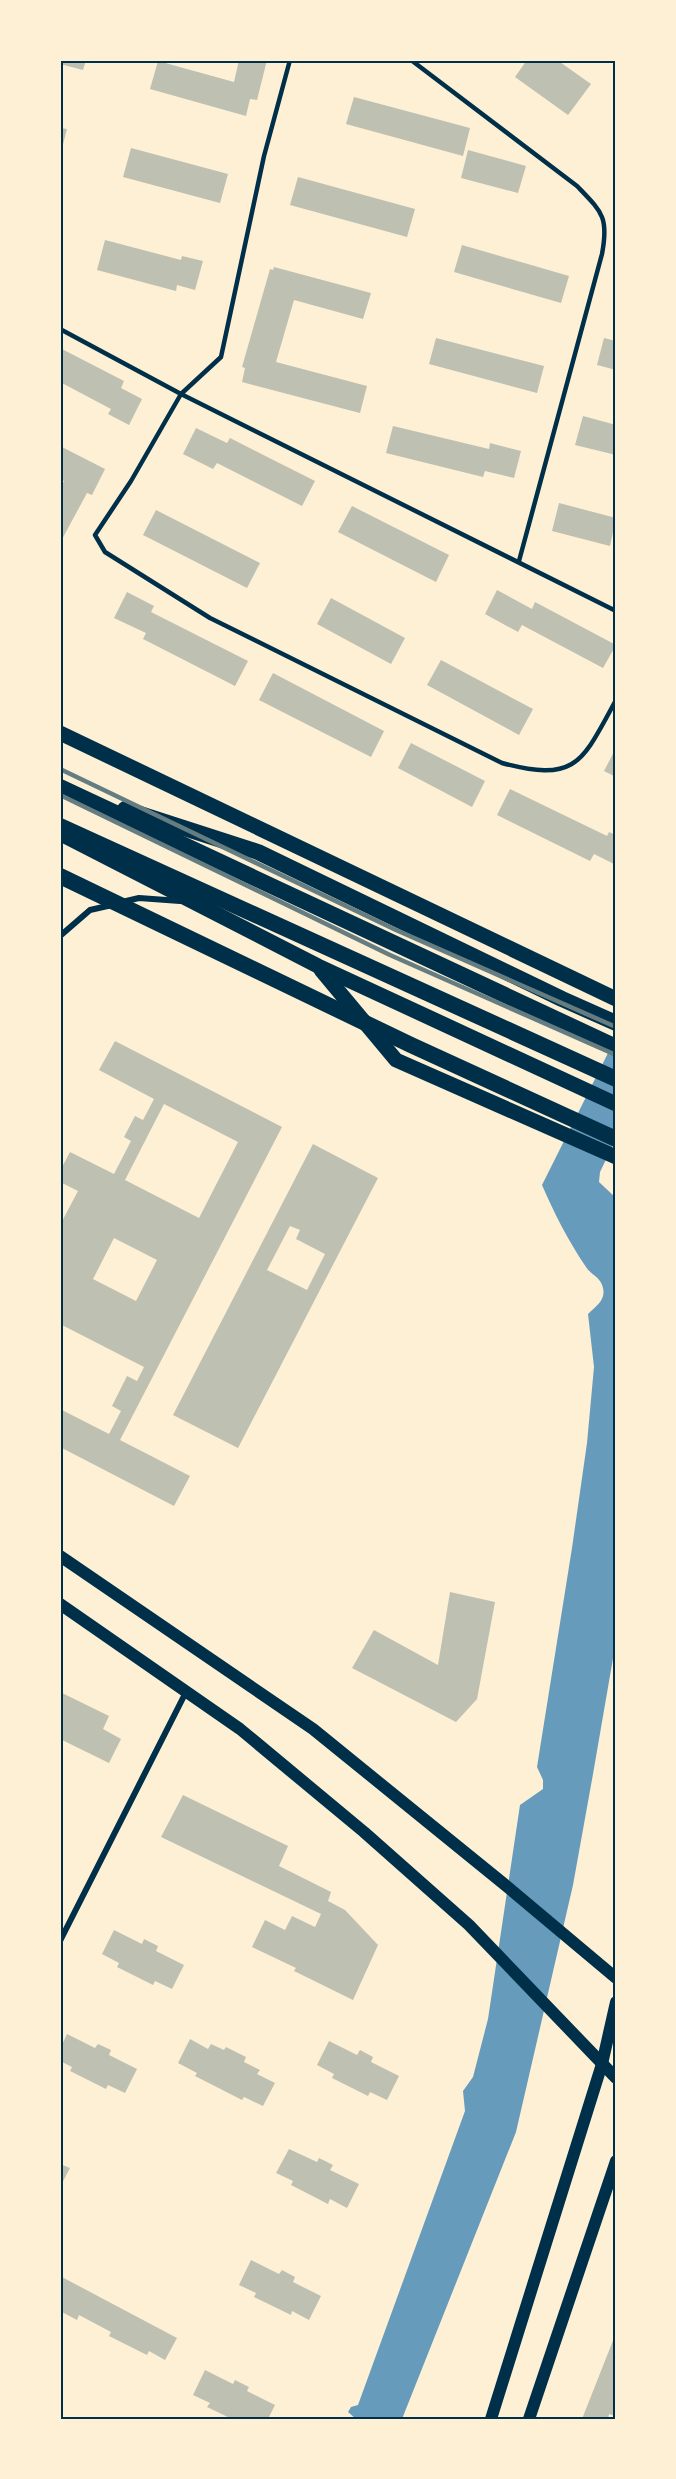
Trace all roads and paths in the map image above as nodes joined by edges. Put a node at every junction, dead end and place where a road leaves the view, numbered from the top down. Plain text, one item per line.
1 (290, 60) edge
2 (411, 60) edge
3 (60, 329) edge
4 (181, 394) junction
5 (519, 561) junction
6 (616, 611) edge
7 (616, 700) edge
8 (60, 733) edge
9 (60, 787) edge
10 (60, 826) edge
11 (60, 833) edge
12 (60, 876) edge
13 (192, 901) junction
14 (60, 936) edge
15 (318, 966) junction
16 (610, 997) edge
17 (616, 1023) edge
18 (616, 1047) edge
19 (616, 1079) edge
20 (616, 1104) edge
21 (616, 1139) edge
22 (616, 1157) edge
23 (60, 1556) edge
24 (60, 1604) edge
25 (186, 1692) junction
26 (60, 1941) edge
27 (616, 1978) edge
28 (616, 2002) edge
29 (602, 2064) junction
30 (616, 2078) edge
31 (616, 2161) edge
32 (491, 2419) edge
33 (529, 2419) edge

1 - 4 lane
2 - 5 lane
3 - 4 lane
4 - 5 lane
4 - 7 lane
5 - 6 lane
8 - 16 main road
9 - 17 highway
9 - 18 highway
10 - 19 highway
11 - 13 main road
12 - 21 highway
13 - 14 street
13 - 15 main road
15 - 20 main road
15 - 22 main road
23 - 27 main road
24 - 25 main road
25 - 26 street
25 - 29 main road
28 - 29 main road
29 - 30 main road
29 - 32 main road
31 - 33 main road

